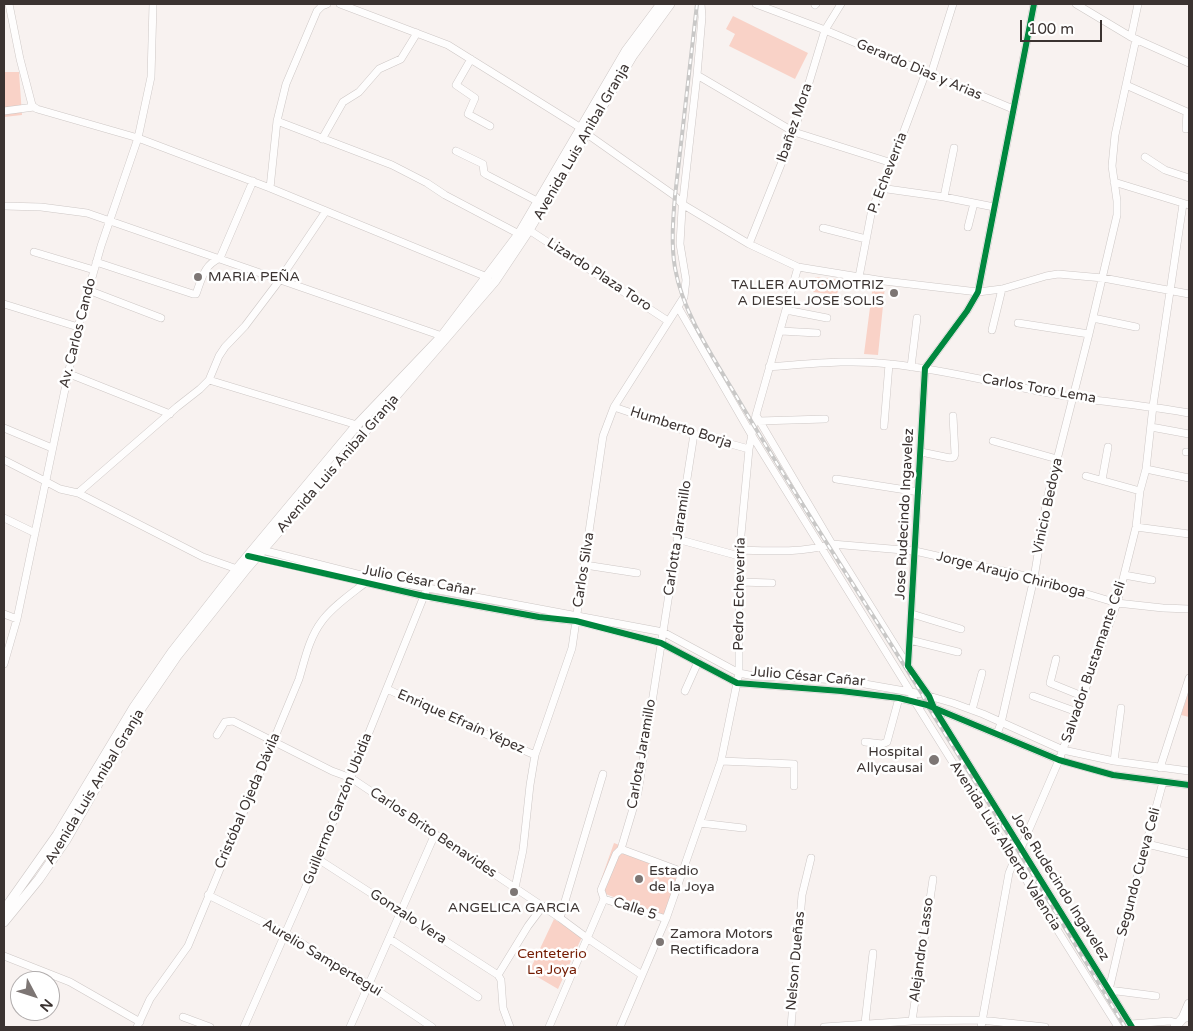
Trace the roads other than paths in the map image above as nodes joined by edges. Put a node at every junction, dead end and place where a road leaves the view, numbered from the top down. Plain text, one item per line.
1 (9, 4) edge
2 (154, 4) edge
3 (327, 4) edge
4 (340, 4) edge
5 (661, 4) edge
6 (670, 4) edge
7 (702, 4) edge
8 (756, 4) edge
9 (841, 4) edge
10 (952, 4) edge
11 (1034, 4) edge
12 (1076, 4) edge
13 (1138, 4) edge
14 (825, 30) junction
15 (417, 33) junction
16 (1134, 38) junction
17 (471, 59) junction
18 (1189, 63) edge
19 (928, 73) junction
20 (697, 75) junction
21 (1126, 85) junction
22 (34, 107) junction
23 (1013, 109) junction
24 (4, 111) edge
25 (277, 121) junction
26 (490, 126) dead end
27 (1186, 129) dead end
28 (584, 131) junction
29 (794, 132) junction
30 (138, 138) junction
31 (322, 139) junction
32 (954, 148) dead end
33 (456, 151) dead end
34 (1145, 157) dead end
35 (892, 163) junction
36 (1189, 178) edge
37 (253, 181) junction
38 (1114, 182) junction
39 (270, 188) junction
40 (880, 188) junction
41 (944, 197) junction
42 (539, 202) junction
43 (974, 203) junction
44 (682, 204) junction
45 (1186, 204) edge
46 (4, 206) edge
47 (994, 207) junction
48 (326, 211) junction
49 (111, 220) junction
50 (968, 227) dead end
51 (822, 228) dead end
52 (530, 230) junction
53 (519, 234) junction
54 (866, 239) junction
55 (749, 244) junction
56 (34, 252) dead end
57 (220, 258) junction
58 (96, 262) junction
59 (798, 267) junction
60 (94, 270) junction
61 (487, 277) junction
62 (859, 277) junction
63 (1103, 278) junction
64 (279, 280) junction
65 (1002, 289) junction
66 (88, 290) junction
67 (1169, 291) junction
68 (978, 292) junction
69 (1189, 294) edge
70 (4, 304) edge
71 (678, 307) junction
72 (786, 310) junction
73 (161, 318) dead end
74 (828, 318) dead end
75 (917, 318) dead end
76 (1093, 318) junction
77 (668, 320) junction
78 (1018, 323) dead end
79 (78, 327) junction
80 (1136, 327) dead end
81 (992, 330) dead end
82 (781, 331) junction
83 (817, 333) dead end
84 (1089, 334) junction
85 (442, 336) junction
86 (889, 364) junction
87 (769, 367) junction
88 (911, 367) junction
89 (925, 368) junction
90 (68, 373) junction
91 (209, 380) junction
92 (1072, 397) junction
93 (1153, 406) junction
94 (614, 407) junction
95 (1189, 413) edge
96 (170, 414) junction
97 (953, 416) dead end
98 (757, 418) junction
99 (825, 419) dead end
100 (357, 425) junction
101 (884, 426) dead end
102 (1152, 427) junction
103 (4, 428) edge
104 (694, 434) junction
105 (751, 434) junction
106 (1189, 434) edge
107 (993, 441) dead end
108 (1108, 447) dead end
109 (52, 448) junction
110 (749, 449) junction
111 (921, 452) junction
112 (1057, 459) junction
113 (4, 460) edge
114 (1146, 469) junction
115 (1086, 476) dead end
116 (1189, 478) edge
117 (836, 479) dead end
118 (1102, 480) junction
119 (45, 481) junction
120 (1140, 491) junction
121 (920, 492) junction
122 (78, 494) junction
123 (4, 518) edge
124 (1136, 528) junction
125 (35, 533) junction
126 (1189, 534) edge
127 (677, 539) junction
128 (832, 544) junction
129 (821, 547) junction
130 (915, 551) junction
131 (255, 553) junction
132 (739, 553) junction
133 (585, 565) junction
134 (237, 569) junction
135 (637, 574) dead end
136 (1124, 575) junction
137 (1034, 578) junction
138 (1152, 580) dead end
139 (740, 582) junction
140 (365, 583) junction
141 (772, 583) dead end
142 (426, 592) junction
143 (1117, 603) junction
144 (1189, 609) edge
145 (4, 614) edge
146 (912, 614) junction
147 (576, 618) junction
148 (17, 620) junction
149 (961, 630) dead end
150 (663, 632) junction
151 (910, 640) junction
152 (661, 643) junction
153 (958, 652) dead end
154 (1056, 659) dead end
155 (698, 662) junction
156 (4, 664) edge
157 (908, 666) junction
158 (739, 673) junction
159 (982, 673) dead end
160 (1189, 678) edge
161 (737, 683) junction
162 (388, 689) junction
163 (685, 691) dead end
164 (910, 691) junction
165 (929, 696) junction
166 (1033, 696) dead end
167 (1082, 696) junction
168 (899, 698) junction
169 (915, 702) junction
170 (934, 708) junction
171 (1121, 708) dead end
172 (972, 710) junction
173 (1077, 712) junction
174 (1001, 723) junction
175 (997, 734) junction
176 (217, 735) dead end
177 (273, 740) junction
178 (865, 742) dead end
179 (1063, 750) junction
180 (535, 755) junction
181 (1059, 760) junction
182 (721, 761) junction
183 (1114, 762) junction
184 (1160, 768) junction
185 (1189, 770) edge
186 (603, 774) dead end
187 (351, 778) junction
188 (1163, 782) junction
189 (1189, 785) edge
190 (794, 786) dead end
191 (700, 823) junction
192 (743, 828) dead end
193 (435, 834) junction
194 (1146, 844) junction
195 (1021, 848) junction
196 (621, 849) junction
197 (1189, 854) edge
198 (811, 858) dead end
199 (318, 859) junction
200 (1014, 861) junction
201 (683, 872) junction
202 (933, 879) dead end
203 (515, 888) junction
204 (208, 896) junction
205 (604, 899) junction
206 (543, 906) junction
207 (4, 910) edge
208 (402, 912) junction
209 (560, 918) junction
210 (666, 920) junction
211 (4, 922) edge
212 (285, 933) junction
213 (587, 938) junction
214 (390, 939) junction
215 (873, 953) dead end
216 (4, 956) edge
217 (498, 975) junction
218 (642, 975) junction
219 (369, 985) junction
220 (1108, 990) junction
221 (1156, 996) dead end
222 (478, 997) dead end
223 (1189, 1004) edge
224 (183, 1017) dead end
225 (912, 1021) junction
226 (1181, 1021) edge
227 (865, 1023) junction
228 (138, 1024) edge
229 (981, 1024) edge
230 (1027, 1026) edge
231 (1130, 1026) edge
232 (210, 1027) edge
233 (244, 1027) edge
234 (350, 1027) edge
235 (432, 1027) edge
236 (510, 1027) edge
237 (549, 1027) edge
238 (620, 1027) edge
239 (791, 1027) edge
240 (824, 1027) edge
241 (1045, 1027) edge
242 (1118, 1027) edge

1 - 22 street
2 - 30 street, Av. Carlos Cando
3 - 25 street
4 - 15 street
5 - 28 main road, Avenida Luis Anibal Granja
6 - 28 main road, Avenida Luis Anibal Granja
7 - 20 street
8 - 14 street, Gerardo Dias y Arias
9 - 14 street, Ibañez Mora
10 - 19 street, P. Echeverria
11 - 23 street
12 - 16 street
13 - 16 street, Vinicio Bedoya
14 - 19 street, Gerardo Dias y Arias
14 - 29 street, Ibañez Mora
15 - 17 street
15 - 31 street
16 - 18 street
16 - 21 street, Vinicio Bedoya
17 - 26 street
17 - 28 street
19 - 23 street, Gerardo Dias y Arias
19 - 35 street, P. Echeverria
20 - 29 street
20 - 44 street
21 - 27 street
21 - 38 street, Vinicio Bedoya
22 - 24 street
22 - 30 street
23 - 47 street
25 - 31 street
25 - 39 street
28 - 42 main road, Avenida Luis Anibal Granja
28 - 44 street
28 - 52 main road, Avenida Luis Anibal Granja
29 - 35 street
29 - 55 street, Ibañez Mora
30 - 37 street
30 - 49 street, Av. Carlos Cando
31 - 53 street
32 - 41 street
33 - 42 street
34 - 36 street
35 - 40 street, P. Echeverria
37 - 39 street
37 - 57 street
38 - 45 street
38 - 63 street, Vinicio Bedoya
39 - 48 street
40 - 41 street
40 - 54 street, P. Echeverria
41 - 43 street
42 - 53 main road, Avenida Luis Anibal Granja
43 - 47 street
43 - 50 street
44 - 55 street
44 - 71 street, Carlos Silva
45 - 67 street, Salvador Bustamante Celi
46 - 49 street
47 - 68 street
48 - 61 street
48 - 64 street
49 - 57 street
49 - 58 street, Av. Carlos Cando
51 - 54 street
52 - 77 street, Lizardo Plaza Toro
52 - 131 main road, Avenida Luis Anibal Granja
53 - 61 main road, Avenida Luis Anibal Granja
54 - 62 street, P. Echeverria
55 - 59 street
56 - 60 street
57 - 58 street
57 - 64 street
58 - 60 street, Av. Carlos Cando
59 - 62 street
59 - 72 street, Pedro Echeverría
60 - 66 street, Av. Carlos Cando
61 - 85 main road, Avenida Luis Anibal Granja
62 - 68 street
63 - 65 street
63 - 67 street
63 - 76 street, Vinicio Bedoya
64 - 85 street
64 - 91 street
65 - 68 street
65 - 81 street
66 - 73 street
66 - 79 street, Av. Carlos Cando
67 - 69 street
67 - 93 street, Salvador Bustamante Celi
68 - 89 street
70 - 79 street
71 - 77 street, Carlos Silva
71 - 105 street, Avenida Luis Alberto Valencia
72 - 74 street
72 - 82 street, Pedro Echeverría
75 - 88 street
76 - 80 street
76 - 84 street, Vinicio Bedoya
77 - 94 street, Carlos Silva
78 - 84 street
79 - 90 street, Av. Carlos Cando
82 - 83 street
82 - 87 street, Pedro Echeverría
84 - 92 street, Vinicio Bedoya
85 - 100 main road, Avenida Luis Anibal Granja
86 - 87 street, Carlos Toro Lema
86 - 88 street, Carlos Toro Lema
86 - 101 street
87 - 98 street, Pedro Echeverría
88 - 89 street, Carlos Toro Lema
89 - 92 street, Carlos Toro Lema
89 - 111 street, Jose Rudecindo Ingavelez
90 - 96 street
90 - 109 street, Av. Carlos Cando
91 - 96 street
91 - 100 street
92 - 93 street, Carlos Toro Lema
92 - 112 street, Vinicio Bedoya
93 - 95 street, Carlos Toro Lema
93 - 102 street, Salvador Bustamante Celi
94 - 104 street, Humberto Borja
94 - 133 street, Carlos Silva
96 - 122 street
97 - 111 street
98 - 99 street
98 - 105 street, Pedro Echeverría
98 - 128 street
100 - 131 main road, Avenida Luis Anibal Granja
102 - 106 street
102 - 114 street, Salvador Bustamante Celi
103 - 109 street
104 - 110 street, Humberto Borja
104 - 127 street, Carlotta Jaramillo
105 - 110 street, Pedro Echeverría
105 - 129 street, Avenida Luis Alberto Valencia
107 - 112 street
108 - 118 street
109 - 119 street, Av. Carlos Cando
110 - 132 street, Pedro Echeverría
111 - 121 street, Jose Rudecindo Ingavelez
112 - 137 street, Vinicio Bedoya
113 - 119 street
114 - 116 street
114 - 120 street, Salvador Bustamante Celi
115 - 118 street
117 - 121 street
118 - 120 street
119 - 122 street
119 - 125 street, Av. Carlos Cando
120 - 124 street, Salvador Bustamante Celi
121 - 130 street, Jose Rudecindo Ingavelez
122 - 134 street
123 - 125 street
124 - 126 street
124 - 136 street, Salvador Bustamante Celi
125 - 148 street, Av. Carlos Cando
127 - 132 street
127 - 150 street, Carlotta Jaramillo
128 - 129 street
128 - 130 street, Jorge Araujo Chiriboga
128 - 157 street
129 - 132 street
129 - 164 street, Avenida Luis Alberto Valencia
130 - 137 street, Jorge Araujo Chiriboga
130 - 146 street, Jose Rudecindo Ingavelez
131 - 134 main road, Avenida Luis Anibal Granja
131 - 140 street, Julio César Cañar
131 - 142 street, Julio César Cañar
131 - 211 main road, Avenida Luis Anibal Granja
132 - 139 street, Pedro Echeverría
133 - 135 street
133 - 147 street, Carlos Silva
134 - 207 main road, Avenida Luis Anibal Granja
136 - 138 street
136 - 143 street, Salvador Bustamante Celi
137 - 143 street, Jorge Araujo Chiriboga
137 - 174 street, Vinicio Bedoya
139 - 141 street
139 - 158 street, Pedro Echeverría
140 - 142 street, Julio César Cañar
140 - 177 street, Cristóbal Ojeda Dávila
142 - 147 street, Julio César Cañar
142 - 162 street, Guillermo Garzón Ubidia
143 - 144 street, Jorge Araujo Chiriboga
143 - 167 street, Salvador Bustamante Celi
145 - 148 street
146 - 149 street
146 - 151 street, Jose Rudecindo Ingavelez
147 - 150 street, Julio César Cañar
147 - 152 street, Julio César Cañar
147 - 180 street, Carlos Silva
148 - 156 street, Av. Carlos Cando
150 - 152 street, Carlotta Jaramillo
150 - 158 street, Julio César Cañar
151 - 153 street
151 - 157 street, Jose Rudecindo Ingavelez
152 - 155 street, Julio César Cañar
152 - 196 street, Carlota Jaramillo
154 - 167 street
155 - 161 street, Julio César Cañar
155 - 163 street
157 - 165 street, Jose Rudecindo Ingavelez
158 - 161 street, Pedro Echeverría
158 - 164 street, Julio César Cañar
159 - 172 street
160 - 184 street
161 - 168 street, Julio César Cañar
161 - 182 street, Pedro Echeverría
162 - 180 street, Enrique Efraín Yépez
162 - 187 street, Guillermo Garzón Ubidia
164 - 165 street, Julio César Cañar
164 - 169 street, Avenida Luis Alberto Valencia
165 - 170 street, Jose Rudecindo Ingavelez
165 - 172 street, Julio César Cañar
166 - 173 street
167 - 173 street, Salvador Bustamante Celi
168 - 169 street, Julio César Cañar
168 - 178 street
169 - 170 street, Julio César Cañar
169 - 200 street, Avenida Luis Alberto Valencia
170 - 175 street, Julio César Cañar
170 - 195 street, Jose Rudecindo Ingavelez
171 - 183 street
172 - 174 street, Julio César Cañar
173 - 179 street, Salvador Bustamante Celi
174 - 175 street, Vinicio Bedoya
174 - 179 street, Julio César Cañar
175 - 181 street, Julio César Cañar
176 - 177 street, Carlos Brito Benavides
177 - 187 street, Carlos Brito Benavides
177 - 204 street, Cristóbal Ojeda Dávila
179 - 181 street, Salvador Bustamante Celi
179 - 183 street, Julio César Cañar
180 - 203 street, Carlos Silva
181 - 188 street, Julio César Cañar
181 - 195 street, Salvador Bustamante Celi
182 - 190 street
182 - 191 street, Pedro Echeverría
183 - 184 street, Julio César Cañar
184 - 185 street, Julio César Cañar
186 - 209 street
187 - 193 street, Carlos Brito Benavides
187 - 199 street, Guillermo Garzón Ubidia
188 - 189 street, Julio César Cañar
188 - 194 street, Segundo Cueva Celi
191 - 192 street
191 - 201 street, Pedro Echeverría
193 - 203 street, Carlos Brito Benavides
193 - 208 street
194 - 197 street
194 - 220 street, Segundo Cueva Celi
195 - 220 street, Jose Rudecindo Ingavelez
196 - 201 street
196 - 205 street, Carlota Jaramillo
198 - 239 street, Nelson Dueñas
199 - 208 street, Gonzalo Vera
199 - 212 street, Guillermo Garzón Ubidia
200 - 229 street
200 - 242 street, Avenida Luis Alberto Valencia
201 - 210 street, Pedro Echeverría
202 - 225 street, Alejandro Lasso
203 - 206 street, Carlos Brito Benavides
204 - 212 street, Aurelio Sampertegui
204 - 228 street, Cristóbal Ojeda Dávila
205 - 210 street, Calle 5
205 - 213 street, Carlota Jaramillo
206 - 209 street, Carlos Brito Benavides
206 - 217 street
208 - 214 street
208 - 217 street, Gonzalo Vera
209 - 213 street, Carlos Brito Benavides
210 - 218 street, Pedro Echeverría
212 - 219 street, Aurelio Sampertegui
212 - 233 street, Guillermo Garzón Ubidia
213 - 218 street, Carlos Brito Benavides
213 - 237 street, Carlota Jaramillo
214 - 219 street
214 - 222 street
215 - 227 street
216 - 228 street
217 - 236 street
218 - 238 street, Pedro Echeverría
219 - 234 street
219 - 235 street, Aurelio Sampertegui
220 - 221 street
220 - 231 street
223 - 226 main road
224 - 232 street
225 - 227 street
225 - 229 street
226 - 231 street
227 - 240 street
229 - 230 street
230 - 241 street

